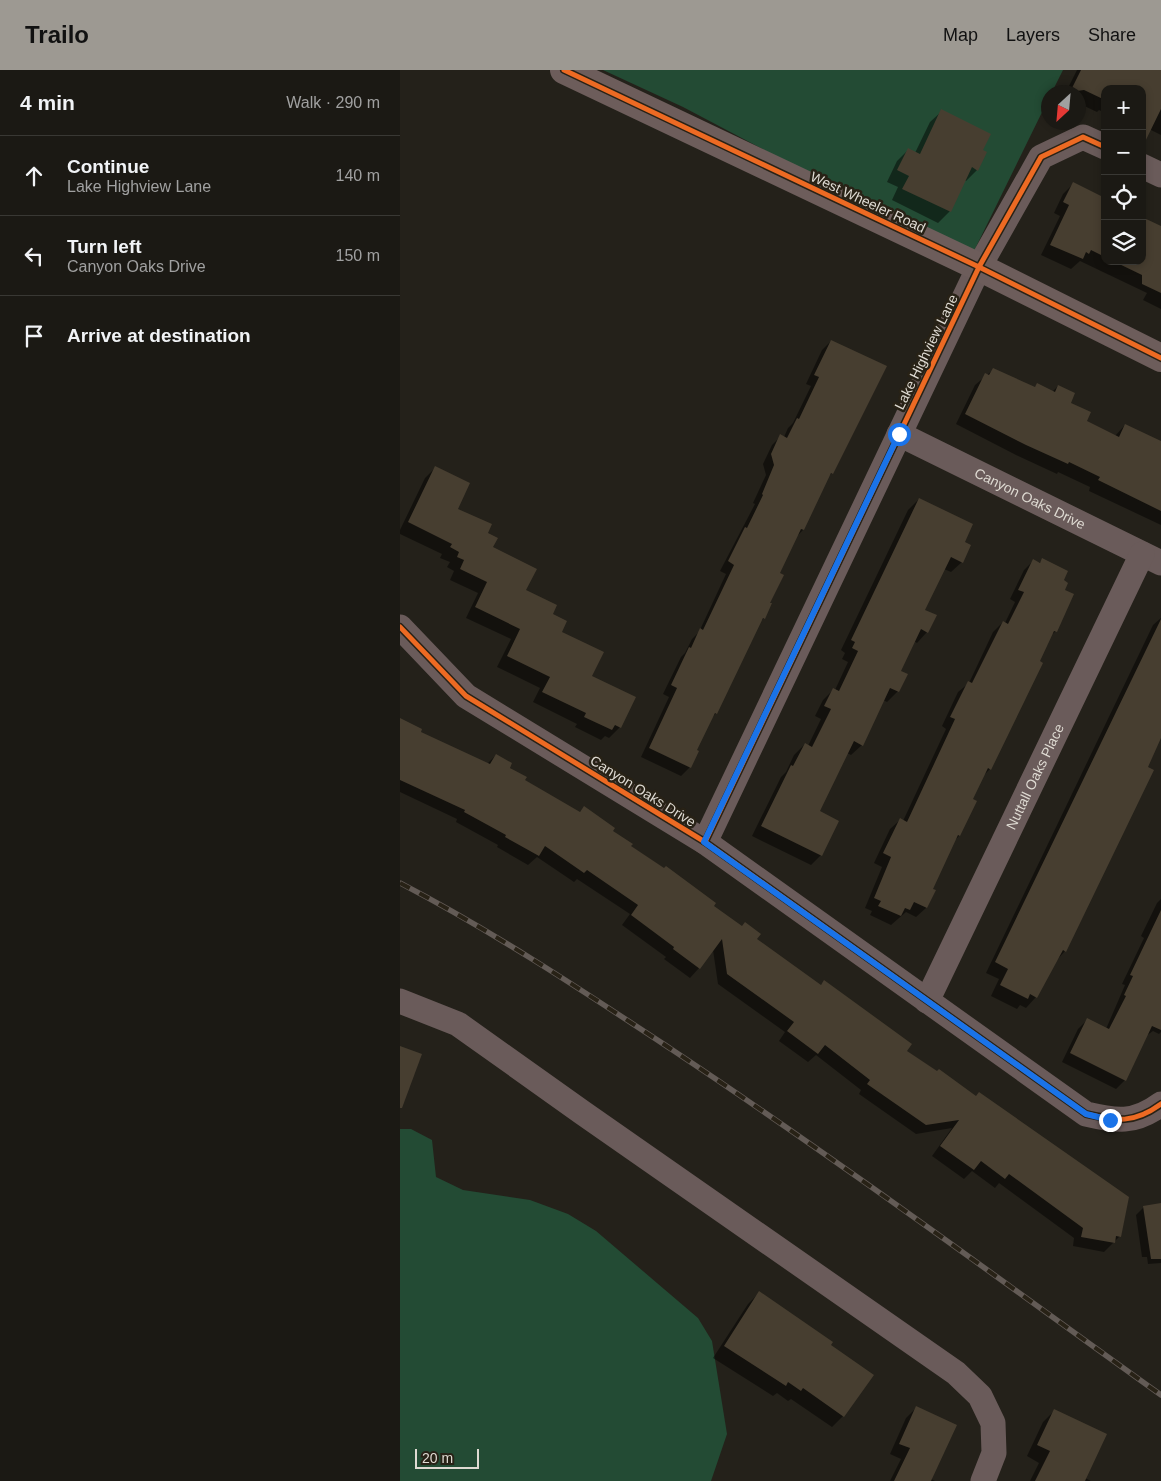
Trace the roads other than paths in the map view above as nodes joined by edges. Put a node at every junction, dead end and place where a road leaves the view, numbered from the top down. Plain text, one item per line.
1 (564, 70) edge
2 (1101, 145) edge
3 (1146, 168) edge
4 (1161, 175) edge
5 (980, 267) junction
6 (1161, 358) edge
7 (899, 434) junction
8 (1152, 558) edge
9 (400, 627) edge
10 (704, 842) junction
11 (927, 1001) junction
12 (400, 1002) edge
13 (1161, 1104) edge
14 (983, 1481) edge

1 - 5 street, West Wheeler Road
2 - 5 street, Lake Highview Lane
3 - 4 street
5 - 6 street, West Wheeler Road
5 - 7 street, Lake Highview Lane
7 - 8 street, Canyon Oaks Drive
7 - 10 street, Lake Highview Lane
8 - 11 street, Nuttall Oaks Place
9 - 10 street, Canyon Oaks Drive
10 - 11 street, Canyon Oaks Drive
11 - 13 street, Canyon Oaks Drive
12 - 14 street

